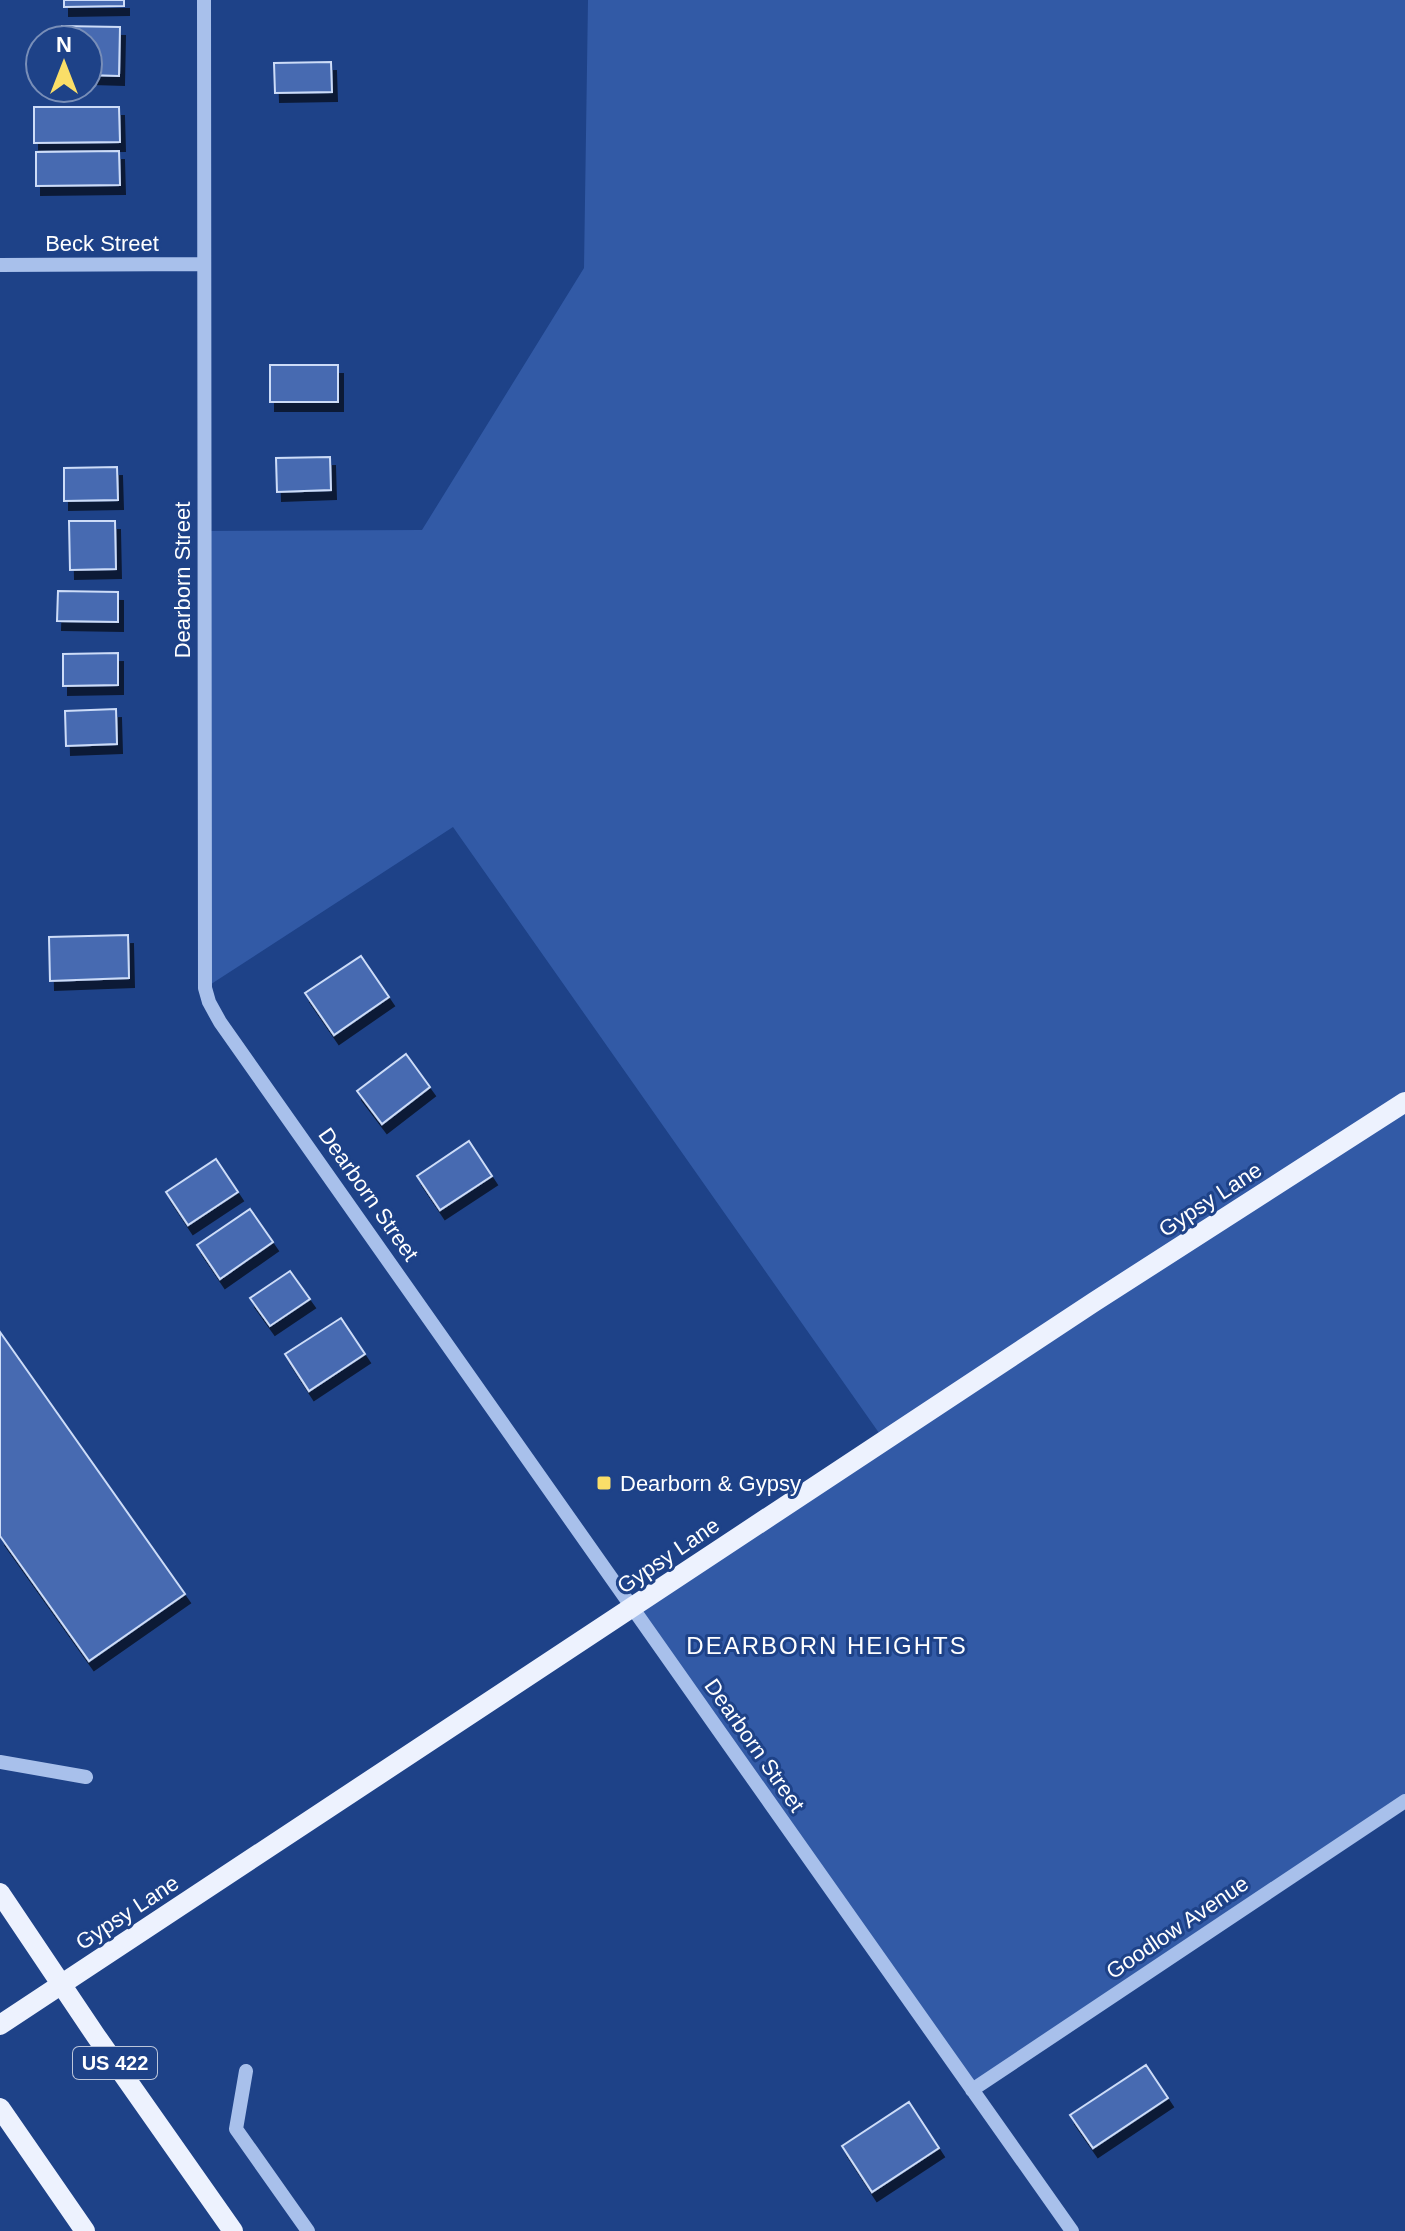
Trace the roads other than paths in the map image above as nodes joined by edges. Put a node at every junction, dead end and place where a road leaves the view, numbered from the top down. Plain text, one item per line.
1 (204, 0) edge
2 (203, 264) junction
3 (0, 265) edge
4 (1405, 1102) edge
5 (633, 1607) junction
6 (0, 1762) edge
7 (86, 1777) dead end
8 (1405, 1801) edge
9 (0, 1893) edge
10 (61, 1985) junction
11 (0, 2025) edge
12 (246, 2071) dead end
13 (972, 2090) junction
14 (0, 2108) edge
15 (85, 2231) edge
16 (233, 2231) edge
17 (308, 2231) edge
18 (1072, 2231) edge

1 - 2 street, Dearborn Street
2 - 3 street, Beck Street
2 - 5 street, Dearborn Street
4 - 5 main road, Gypsy Lane
5 - 10 main road, Gypsy Lane
5 - 13 street, Dearborn Street
6 - 7 street
8 - 13 street, Goodlow Avenue
9 - 10 main road, US 422
10 - 11 main road, Gypsy Lane
10 - 16 main road, US 422
12 - 17 street
13 - 18 street, Dearborn Street
14 - 15 main road

